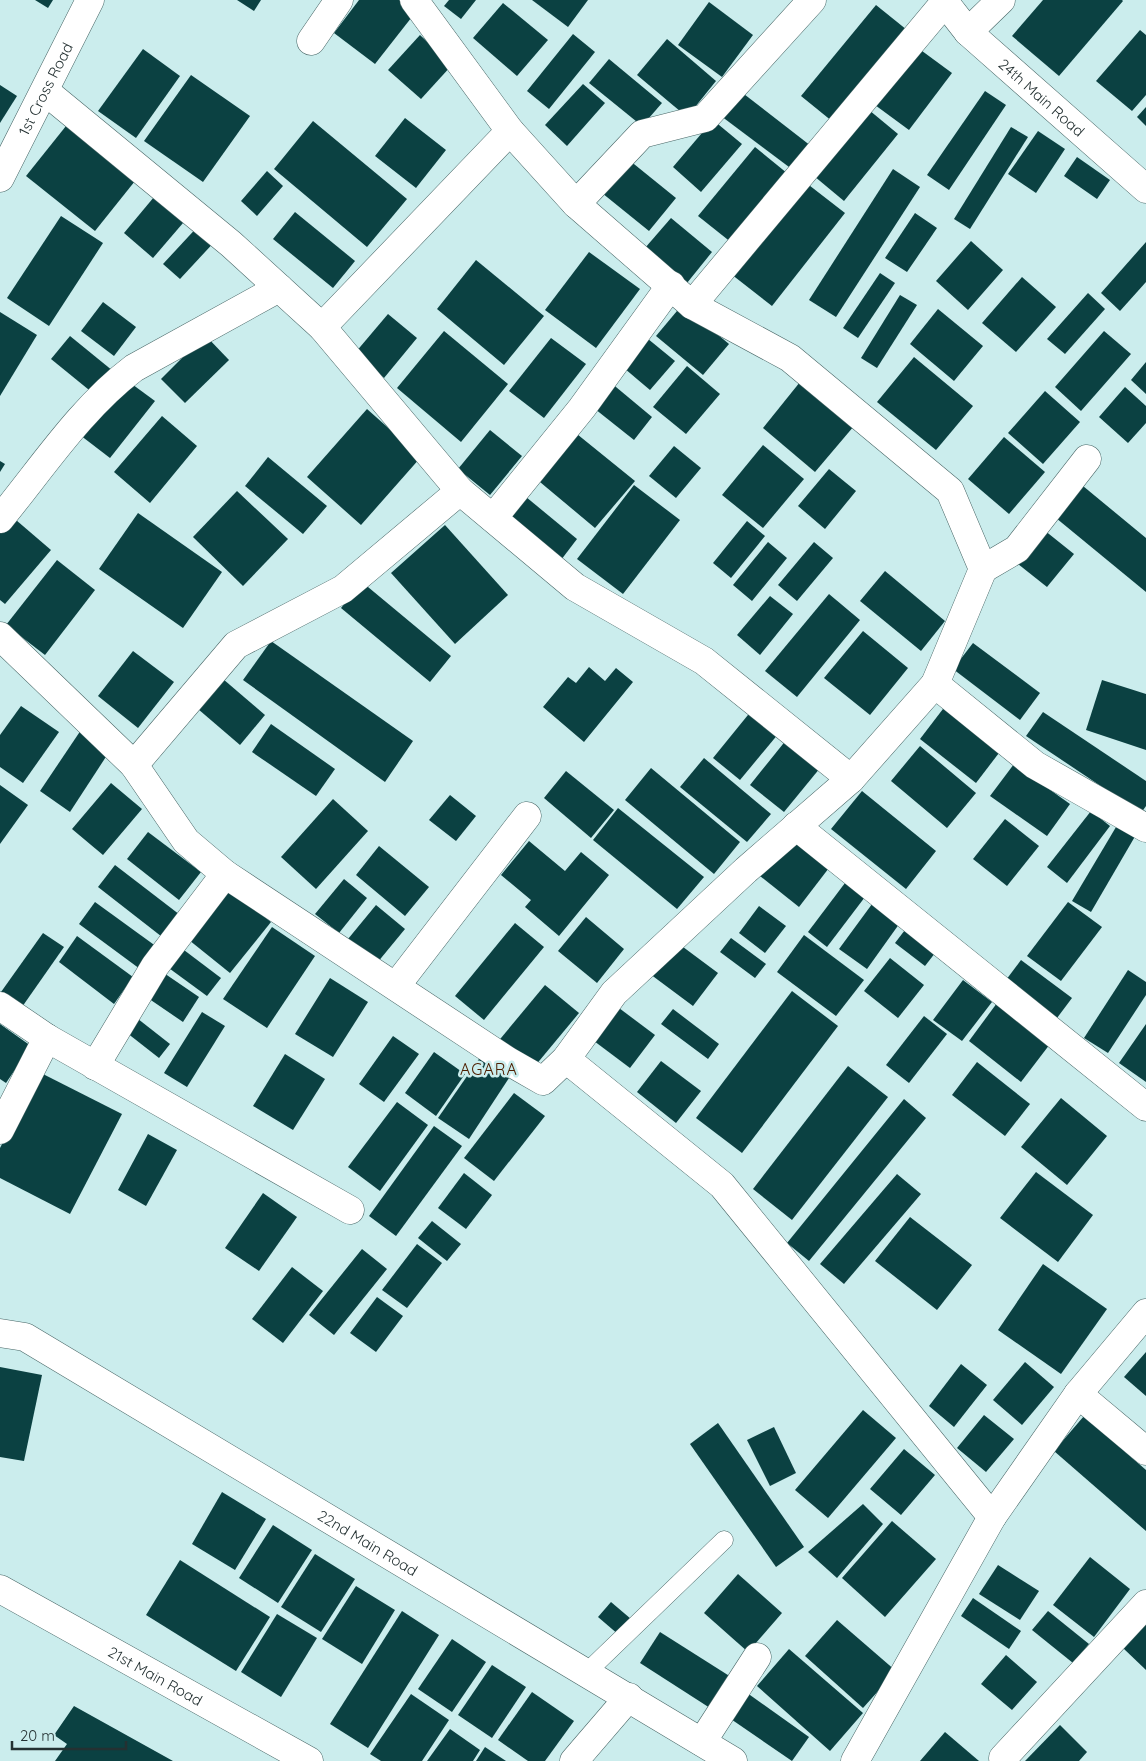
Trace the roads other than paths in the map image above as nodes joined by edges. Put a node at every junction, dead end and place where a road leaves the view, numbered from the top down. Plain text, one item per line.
1 (90, 0) edge
2 (340, 0) edge
3 (414, 0) edge
4 (812, 0) edge
5 (1002, 0) edge
6 (944, 1) edge
7 (968, 32) junction
8 (311, 40) dead end
9 (44, 91) junction
10 (510, 131) junction
11 (0, 178) edge
12 (1146, 189) edge
13 (576, 204) junction
14 (671, 285) junction
15 (279, 288) junction
16 (692, 305) junction
17 (322, 326) junction
18 (1087, 459) dead end
19 (460, 491) junction
20 (493, 518) junction
21 (0, 519) edge
22 (983, 569) junction
23 (0, 636) edge
24 (935, 684) junction
25 (134, 765) junction
26 (851, 779) junction
27 (527, 816) dead end
28 (796, 826) junction
29 (1146, 828) edge
30 (225, 874) junction
31 (396, 986) junction
32 (0, 1006) edge
33 (47, 1038) junction
34 (566, 1060) junction
35 (95, 1066) junction
36 (1146, 1108) edge
37 (0, 1130) edge
38 (350, 1210) dead end
39 (1146, 1313) edge
40 (0, 1332) edge
41 (1078, 1394) junction
42 (1146, 1451) edge
43 (992, 1517) junction
44 (724, 1540) dead end
45 (0, 1590) edge
46 (1146, 1604) edge
47 (756, 1657) dead end
48 (587, 1672) junction
49 (629, 1697) junction
50 (702, 1742) junction
51 (1003, 1758) dead end
52 (309, 1761) edge
53 (574, 1761) edge
54 (733, 1761) edge
55 (855, 1761) edge

1 - 9 street, 1st Cross Road
2 - 8 street
3 - 10 street
4 - 13 street
5 - 7 street
6 - 7 street, 24th Main Road
6 - 16 street
7 - 12 street, 24th Main Road
9 - 11 street, 1st Cross Road
9 - 15 street
10 - 13 street
10 - 17 street
13 - 14 street
14 - 16 street
14 - 20 street
15 - 17 street
15 - 21 street
16 - 22 street
17 - 19 street
18 - 22 street
19 - 20 street
19 - 25 street
20 - 26 street
22 - 24 street
23 - 25 street
24 - 26 street
24 - 29 street
25 - 30 street
26 - 28 street
27 - 31 street
28 - 34 street
28 - 36 street
30 - 31 street
30 - 35 street
31 - 34 street
32 - 33 street
33 - 35 street
33 - 37 street
34 - 43 street
35 - 38 street
39 - 41 street
40 - 48 street, 22nd Main Road
41 - 42 street
41 - 43 street
43 - 55 street
44 - 48 lane
45 - 52 street, 21st Main Road
46 - 51 street
47 - 50 street
48 - 49 street, 22nd Main Road
49 - 50 street, 22nd Main Road
49 - 53 street
50 - 54 street, 22nd Main Road

